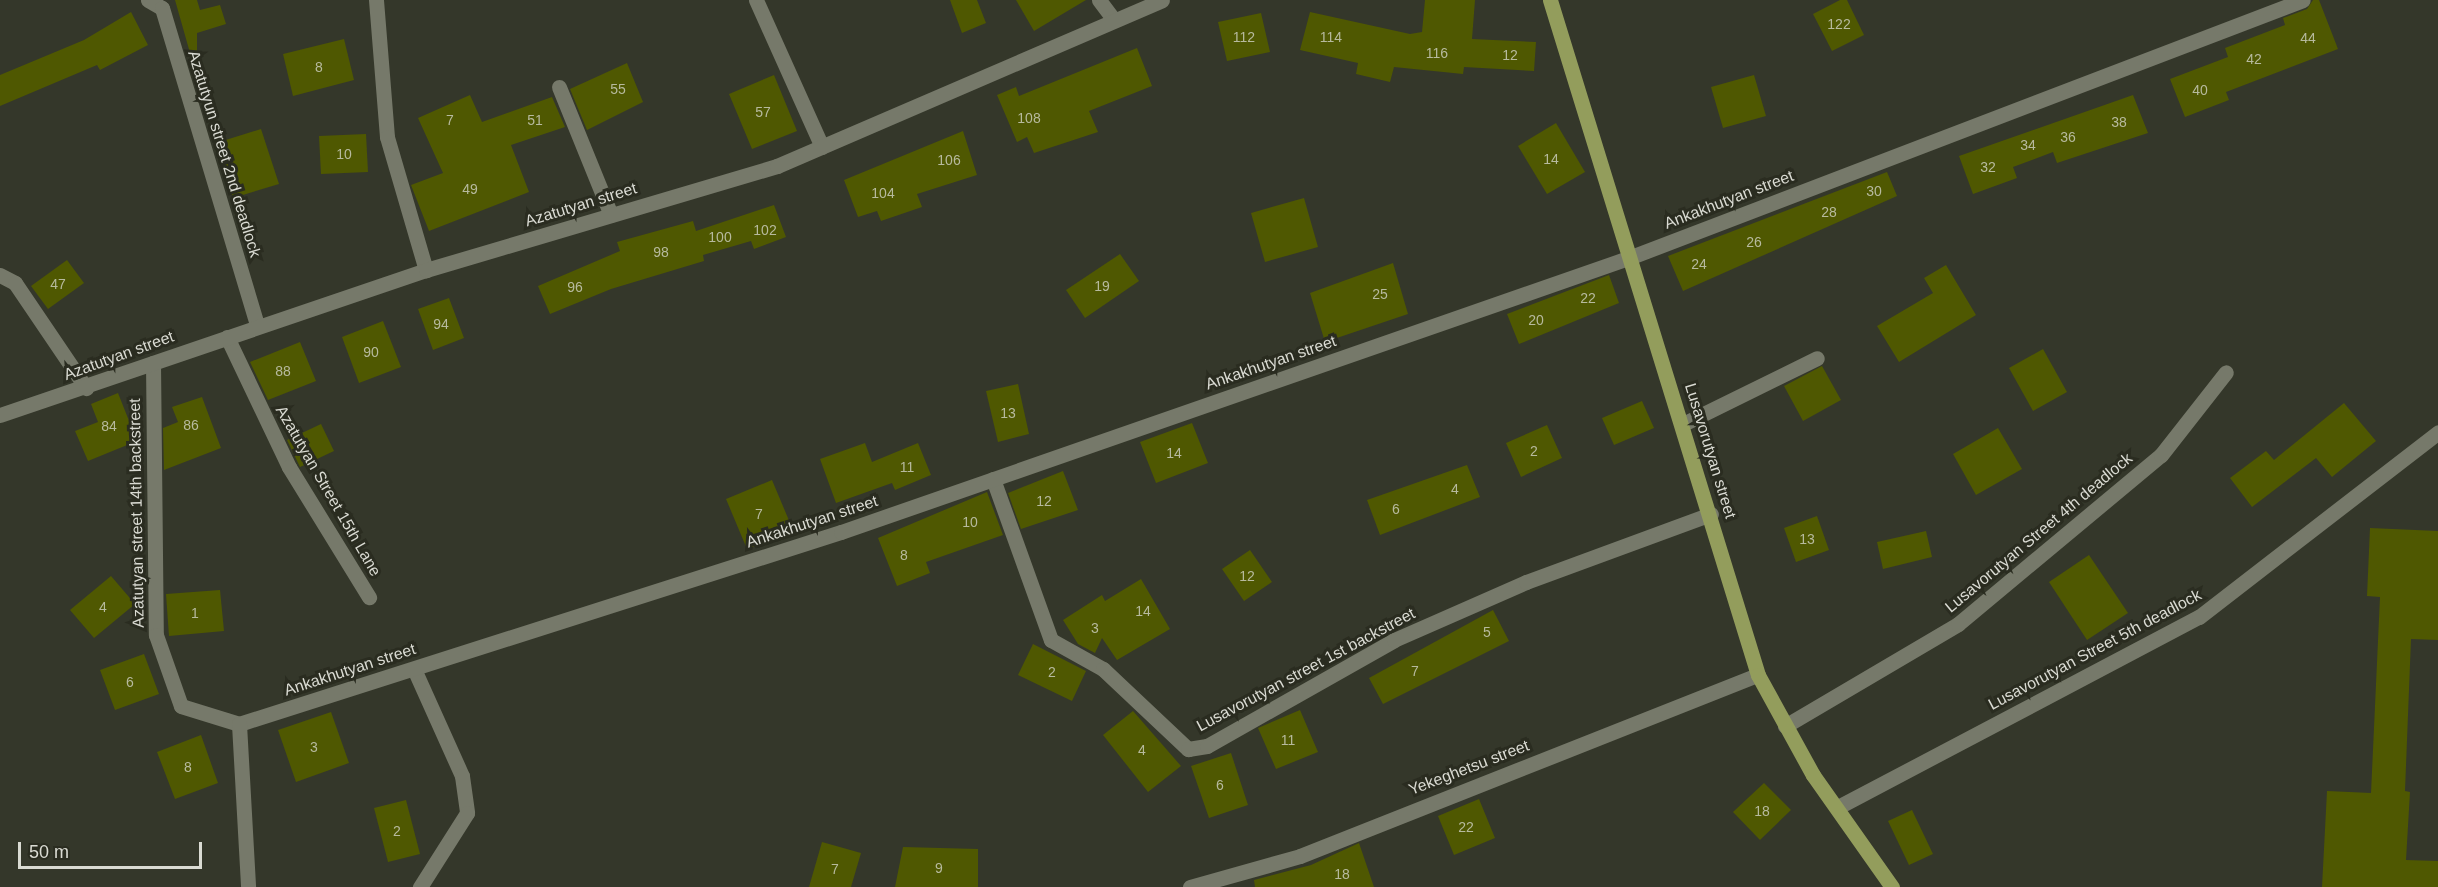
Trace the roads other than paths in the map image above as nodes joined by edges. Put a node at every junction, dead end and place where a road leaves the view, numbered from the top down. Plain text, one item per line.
1 (148, 0) edge
2 (376, 0) edge
3 (756, 0) edge
4 (1099, 0) edge
5 (1162, 0) edge
6 (1550, 0) edge
7 (2303, 0) edge
8 (1114, 20) junction
9 (559, 87) dead end
10 (822, 147) junction
11 (611, 215) junction
12 (1631, 257) junction
13 (426, 270) junction
14 (0, 275) edge
15 (257, 326) junction
16 (227, 337) junction
17 (1817, 358) dead end
18 (153, 363) junction
19 (2226, 372) dead end
20 (86, 388) junction
21 (0, 415) edge
22 (1683, 424) junction
23 (2438, 432) edge
24 (993, 479) junction
25 (1711, 514) junction
26 (369, 597) dead end
27 (414, 669) junction
28 (1758, 675) junction
29 (239, 724) junction
30 (1785, 726) junction
31 (1838, 807) junction
32 (248, 887) edge
33 (420, 887) edge
34 (1190, 887) edge
35 (1892, 887) edge

1 - 15 street, Azatutyun street 2nd deadlock
2 - 13 street
3 - 10 street
4 - 8 street
5 - 8 street, Azatutyan street
6 - 12 main road, Lusavorutyan street
7 - 12 street, Ankakhutyan street
8 - 10 street, Azatutyan street
9 - 11 street
10 - 11 street, Azatutyan street
11 - 13 street, Azatutyan street
12 - 22 main road, Lusavorutyan street
12 - 24 street, Ankakhutyan street
13 - 15 street, Azatutyan street
14 - 20 street
15 - 16 street, Azatutyan street
16 - 18 street, Azatutyan street
16 - 26 street, Azatutyan Street 15th Lane
17 - 22 street
18 - 20 street, Azatutyan street
18 - 29 street, Azatutyan street 14th backstreet
19 - 30 street, Lusavorutyan Street 4th deadlock
20 - 21 street, Azatutyan street
22 - 25 main road, Lusavorutyan street
23 - 31 street, Lusavorutyan Street 5th deadlock
24 - 25 street, Lusavorutyan street 1st backstreet
24 - 27 street, Ankakhutyan street
25 - 28 main road, Lusavorutyan street
27 - 29 street, Ankakhutyan street
27 - 33 street
28 - 30 main road, Lusavorutyan street
28 - 34 street, Yekeghetsu street
29 - 32 street
30 - 31 main road, Lusavorutyan street
31 - 35 main road, Lusavorutyan street

